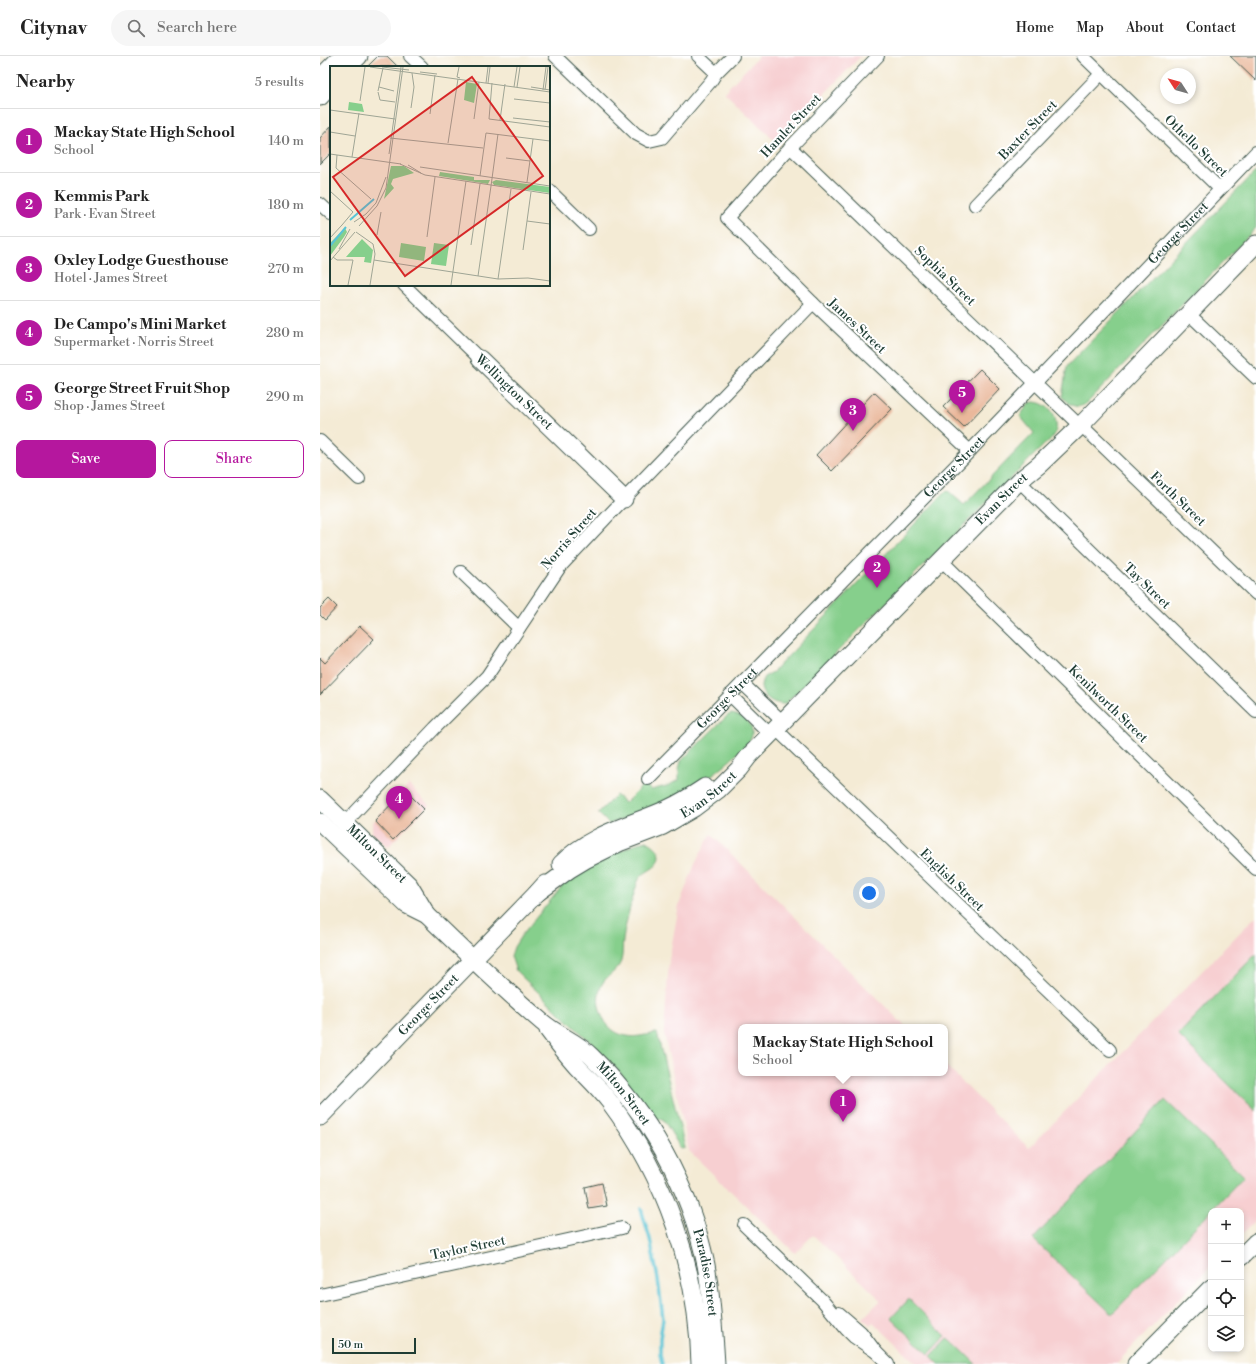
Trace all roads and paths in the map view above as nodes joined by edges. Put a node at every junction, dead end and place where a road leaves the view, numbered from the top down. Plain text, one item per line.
1 (359, 56) edge
2 (410, 56) edge
3 (555, 56) edge
4 (698, 56) edge
5 (733, 56) edge
6 (878, 56) edge
7 (1083, 56) edge
8 (340, 64) edge
9 (421, 66) edge
10 (716, 74) junction
11 (1101, 74) junction
12 (330, 78) edge
13 (323, 88) edge
14 (790, 147) junction
15 (1256, 152) edge
16 (1220, 189) junction
17 (550, 191) edge
18 (320, 204) edge
19 (975, 205) dead end
20 (330, 213) edge
21 (727, 218) joint
22 (589, 229) dead end
23 (1256, 244) edge
24 (405, 286) edge
25 (813, 303) junction
26 (1188, 313) junction
27 (480, 359) joint
28 (1256, 378) edge
29 (1036, 382) junction
30 (1081, 425) junction
31 (320, 440) edge
32 (970, 451) junction
33 (359, 479) dead end
34 (1019, 481) junction
35 (624, 499) junction
36 (941, 560) junction
37 (461, 572) dead end
38 (1256, 594) edge
39 (519, 628) junction
40 (742, 683) junction
41 (730, 695) junction
42 (1256, 712) edge
43 (776, 729) junction
44 (648, 779) dead end
45 (320, 799) edge
46 (660, 819) joint
47 (320, 822) edge
48 (345, 822) junction
49 (333, 835) junction
50 (1256, 869) edge
51 (427, 915) junction
52 (474, 959) junction
53 (543, 1023) junction
54 (1110, 1050) dead end
55 (320, 1117) edge
56 (680, 1184) joint
57 (662, 1192) joint
58 (744, 1225) dead end
59 (622, 1228) dead end
60 (1256, 1242) edge
61 (1244, 1254) edge
62 (1208, 1291) edge
63 (320, 1295) edge
64 (700, 1364) edge
65 (716, 1364) edge
66 (888, 1364) edge
67 (1136, 1364) edge

1 - 8 street
2 - 9 street
3 - 10 street
4 - 10 street
5 - 10 street
6 - 14 street, Hamlet Street
7 - 11 street, Othello Street
11 - 16 street, Othello Street
11 - 19 street, Baxter Street
12 - 13 street
14 - 21 street, Hamlet Street
14 - 29 street, Sophia Street
15 - 16 street, George Street
16 - 29 street, George Street
17 - 22 street
18 - 20 street
21 - 25 street, James Street
23 - 26 street, Evan Street
24 - 27 street, Wellington Street
25 - 32 street, James Street
25 - 35 street, Norris Street
26 - 28 street
26 - 30 street, Evan Street
27 - 35 street, Wellington Street
29 - 30 street, Sophia Street
29 - 32 street, George Street
30 - 34 street, Evan Street
30 - 38 street, Forth Street
31 - 33 street
32 - 40 street, George Street
34 - 36 street, Evan Street
34 - 42 street, Tay Street
35 - 39 street, Norris Street
36 - 43 street, Evan Street
36 - 50 street, Kenilworth Street
37 - 39 street
39 - 48 street, Norris Street
40 - 41 street, George Street
40 - 43 street
41 - 43 street
41 - 44 street, George Street
43 - 46 street, Evan Street
43 - 54 street, English Street
45 - 48 street, Milton Street
46 - 52 street, George Street
47 - 49 street, Milton Street
48 - 49 street
48 - 51 street, Milton Street
49 - 51 street, Milton Street
51 - 52 street, Milton Street
52 - 53 street, Milton Street
52 - 55 street, George Street
53 - 56 street, Milton Street
53 - 57 street, Milton Street
56 - 65 street, Paradise Street
57 - 64 street, Paradise Street
58 - 66 street
59 - 63 street, Taylor Street
60 - 61 street
62 - 67 street

